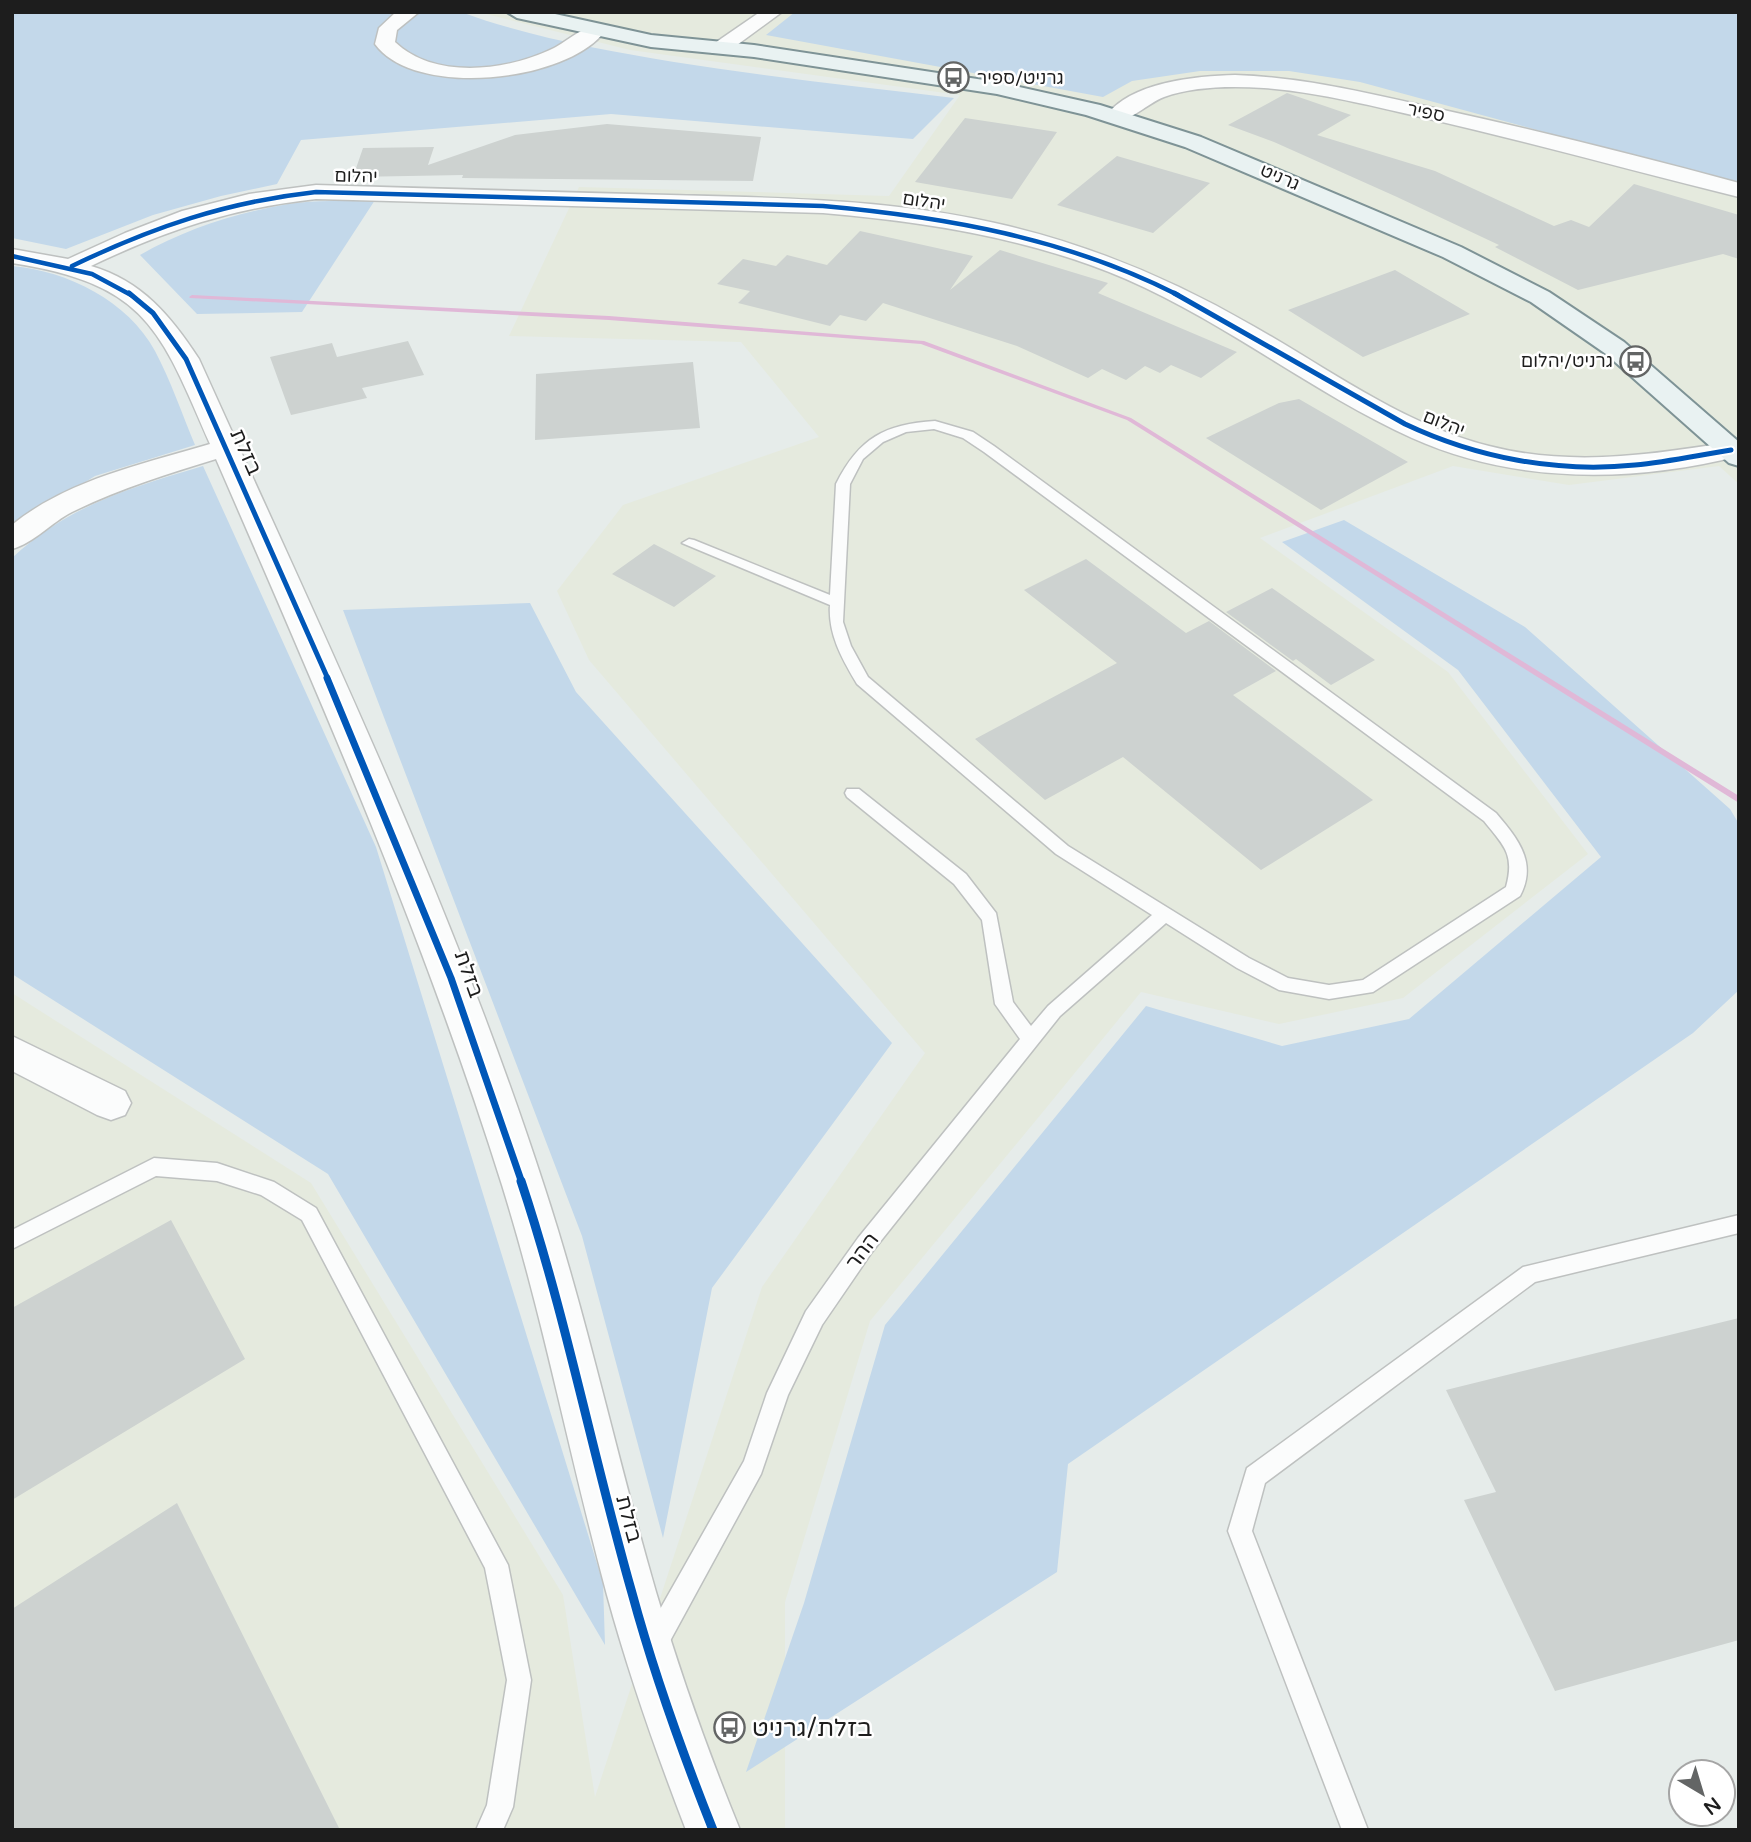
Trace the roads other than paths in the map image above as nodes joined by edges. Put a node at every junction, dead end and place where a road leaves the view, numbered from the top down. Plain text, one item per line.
1 (410, 12) edge
2 (517, 12) edge
3 (567, 12) edge
4 (773, 12) edge
5 (595, 31) junction
6 (723, 46) junction
7 (1115, 117) junction
8 (1739, 190) edge
9 (12, 256) edge
10 (72, 266) junction
11 (225, 448) junction
12 (1735, 454) edge
13 (12, 540) edge
14 (689, 542) dead end
15 (837, 603) junction
16 (853, 793) dead end
17 (1165, 914) junction
18 (1031, 1039) junction
19 (12, 1052) edge
20 (111, 1104) dead end
21 (1739, 1224) edge
22 (12, 1240) edge
23 (650, 1652) junction
24 (489, 1830) edge
25 (713, 1830) edge
26 (1355, 1830) edge

1 - 5 street
2 - 5 street
3 - 6 street
4 - 6 street
5 - 6 street
6 - 7 street, גרניט
7 - 8 street, ספיר
7 - 12 street, גרניט
9 - 10 street, בזלת
10 - 11 street, בזלת
10 - 12 street, יהלום
11 - 13 street
11 - 23 street, בזלת
14 - 15 lane
15 - 17 lane
15 - 17 lane
16 - 18 lane
17 - 18 lane, ההר
18 - 23 lane, ההר
19 - 20 street
21 - 26 lane
22 - 24 lane
23 - 25 street, בזלת

